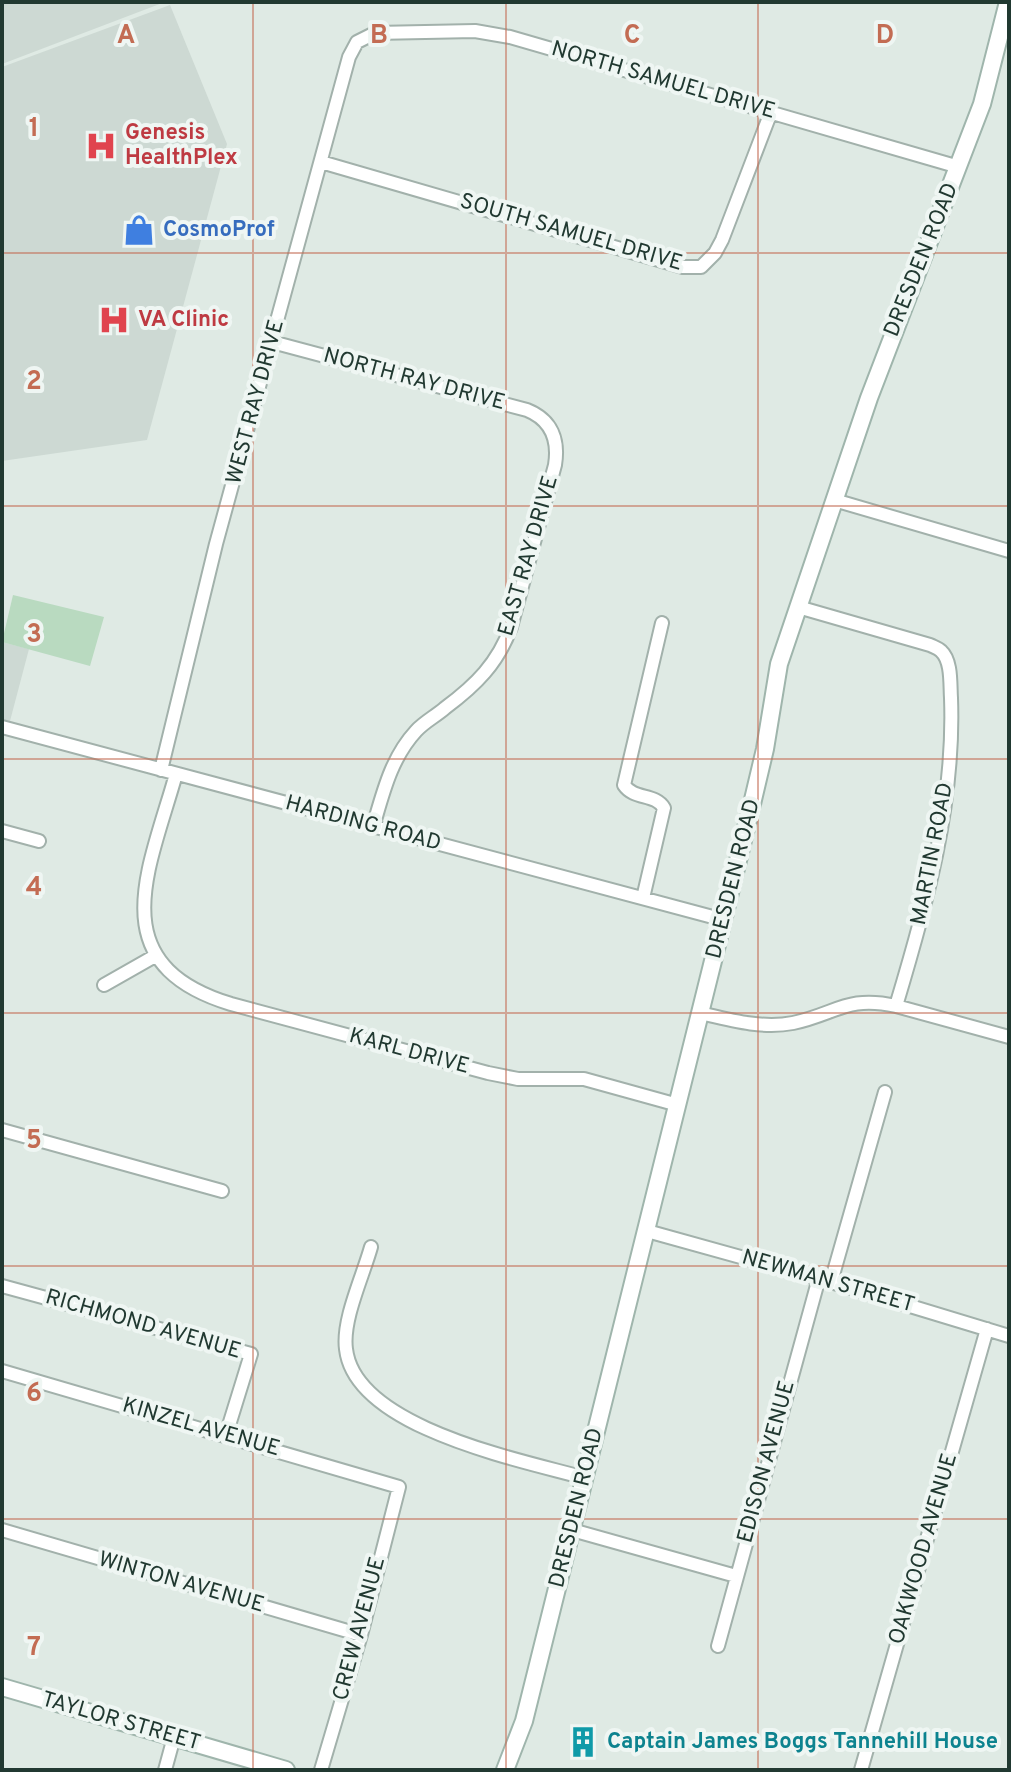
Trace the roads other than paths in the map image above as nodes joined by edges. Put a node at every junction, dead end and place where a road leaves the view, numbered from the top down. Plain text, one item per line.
1 (1008, 2) edge
2 (362, 38) joint
3 (771, 112) junction
4 (321, 162) junction
5 (959, 167) junction
6 (272, 342) junction
7 (551, 428) joint
8 (834, 500) junction
9 (1009, 551) edge
10 (798, 607) junction
11 (662, 623) dead end
12 (2, 727) edge
13 (161, 770) junction
14 (176, 774) junction
15 (373, 827) junction
16 (2, 831) edge
17 (39, 841) dead end
18 (643, 898) junction
19 (724, 920) junction
20 (155, 956) junction
21 (104, 985) dead end
22 (896, 1006) junction
23 (700, 1013) junction
24 (1009, 1037) edge
25 (885, 1092) dead end
26 (678, 1105) junction
27 (2, 1130) edge
28 (222, 1191) dead end
29 (647, 1231) junction
30 (371, 1247) dead end
31 (825, 1280) junction
32 (2, 1286) edge
33 (987, 1329) junction
34 (1009, 1336) edge
35 (2, 1371) edge
36 (226, 1435) junction
37 (585, 1478) junction
38 (399, 1487) joint
39 (2, 1530) edge
40 (572, 1530) junction
41 (736, 1576) junction
42 (361, 1635) junction
43 (718, 1646) dead end
44 (2, 1687) edge
45 (174, 1737) junction
46 (512, 1769) edge
47 (165, 1770) edge
48 (286, 1770) edge
49 (321, 1770) edge
50 (861, 1770) edge

1 - 5 street, DRESDEN ROAD
2 - 3 street, NORTH SAMUEL DRIVE
2 - 4 street, WEST RAY DRIVE
3 - 4 street, SOUTH SAMUEL DRIVE
3 - 5 street, NORTH SAMUEL DRIVE
4 - 6 street, WEST RAY DRIVE
5 - 8 street, DRESDEN ROAD
6 - 7 street, NORTH RAY DRIVE
6 - 13 street, WEST RAY DRIVE
7 - 15 street, EAST RAY DRIVE
8 - 9 street
8 - 10 street, DRESDEN ROAD
10 - 19 street, DRESDEN ROAD
10 - 22 street, MARTIN ROAD
11 - 18 street
12 - 13 street, HARDING ROAD
13 - 14 street, HARDING ROAD
14 - 15 street, HARDING ROAD
14 - 20 street
15 - 18 street, HARDING ROAD
16 - 17 street
18 - 19 street, HARDING ROAD
19 - 23 street, DRESDEN ROAD
20 - 21 street
20 - 26 street, KARL DRIVE
22 - 23 street
22 - 24 street
23 - 26 street, DRESDEN ROAD
25 - 31 street, EDISON AVENUE
26 - 29 street, DRESDEN ROAD
27 - 28 street
29 - 31 street, NEWMAN STREET
29 - 37 street, DRESDEN ROAD
30 - 37 street
31 - 33 street, NEWMAN STREET
31 - 41 street, EDISON AVENUE
32 - 36 street, RICHMOND AVENUE
33 - 34 street, NEWMAN STREET
33 - 50 street, OAKWOOD AVENUE
35 - 36 street, KINZEL AVENUE
36 - 38 street, KINZEL AVENUE
37 - 40 street, DRESDEN ROAD
38 - 42 street, CREW AVENUE
39 - 42 street, WINTON AVENUE
40 - 41 street
40 - 46 street, DRESDEN ROAD
41 - 43 street, EDISON AVENUE
42 - 49 street, CREW AVENUE
44 - 45 street, TAYLOR STREET
45 - 47 street
45 - 48 street, TAYLOR STREET

